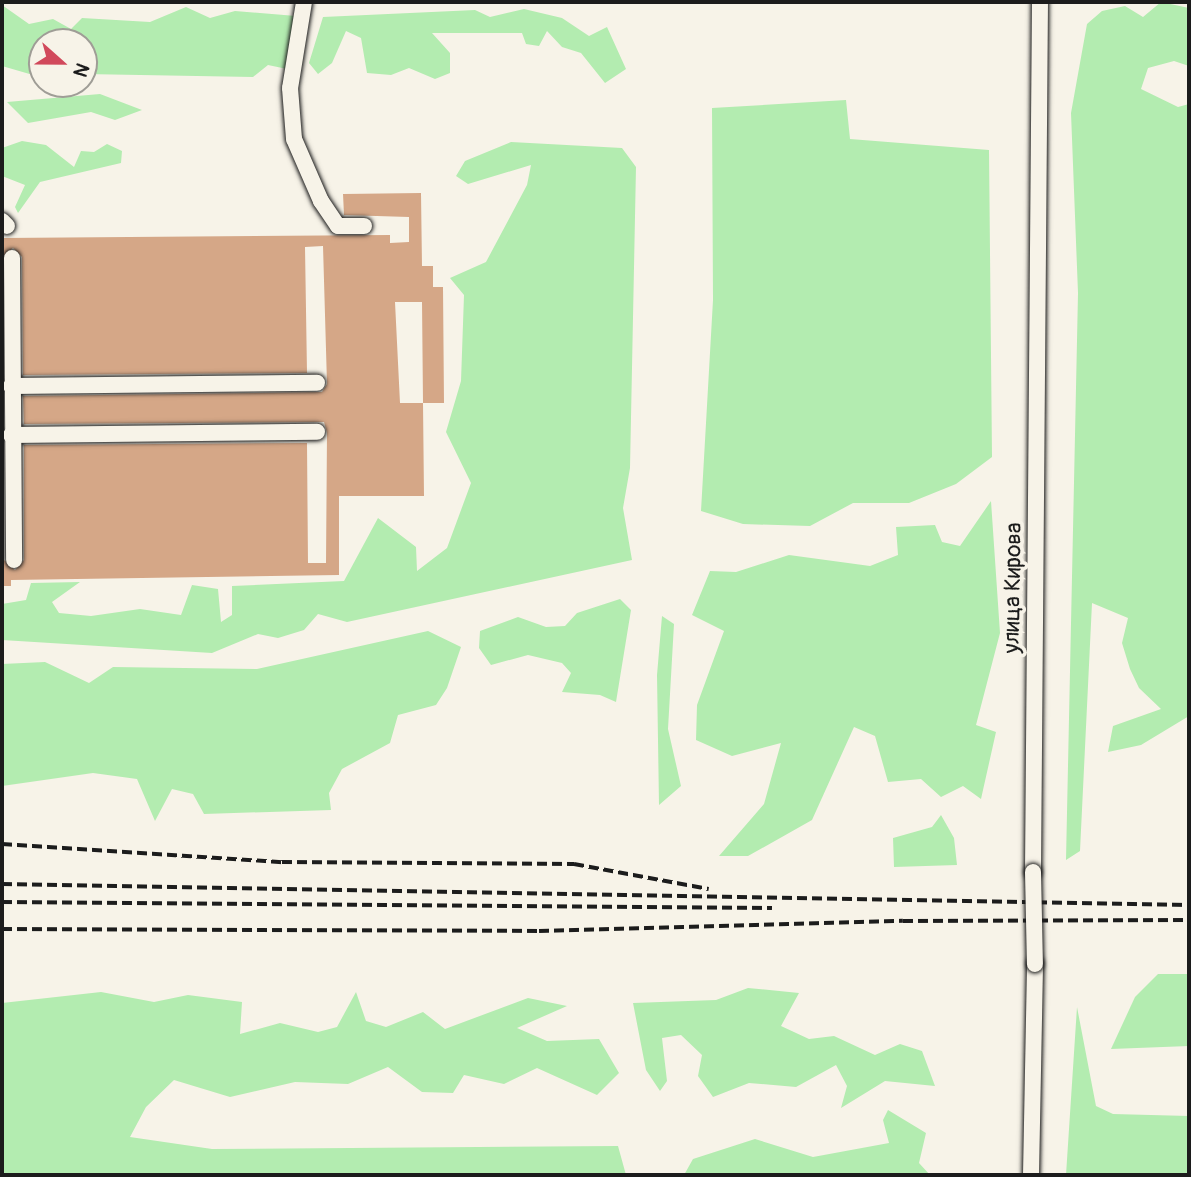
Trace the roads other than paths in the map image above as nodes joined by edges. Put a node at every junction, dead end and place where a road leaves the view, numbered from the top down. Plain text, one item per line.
1 (304, 2) edge
2 (1040, 2) edge
3 (364, 226) dead end
4 (12, 258) dead end
5 (317, 383) dead end
6 (11, 386) junction
7 (6, 411) edge
8 (317, 432) dead end
9 (11, 435) junction
10 (14, 560) dead end
11 (1031, 1175) edge

1 - 3 street
2 - 11 street, улица Кирова, bridge
4 - 6 street
5 - 6 street
6 - 7 street
7 - 9 street
8 - 9 street
9 - 10 street

